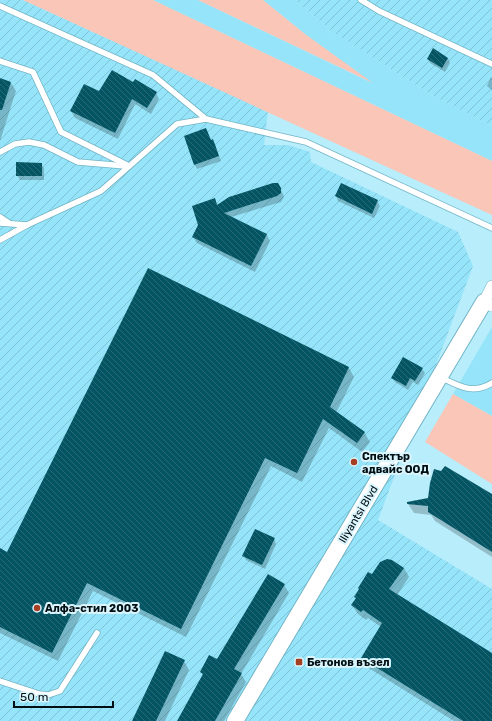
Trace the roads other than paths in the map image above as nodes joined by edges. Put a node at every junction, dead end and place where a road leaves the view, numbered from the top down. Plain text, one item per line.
1 (361, 0) edge
2 (0, 6) edge
3 (0, 61) edge
4 (492, 64) edge
5 (206, 119) junction
6 (0, 152) edge
7 (129, 166) junction
8 (0, 217) edge
9 (0, 223) edge
10 (9, 224) junction
11 (27, 225) junction
12 (492, 228) edge
13 (0, 240) edge
14 (492, 286) edge
15 (488, 304) edge
16 (440, 376) junction
17 (492, 383) edge
18 (96, 634) dead end
19 (0, 682) edge
20 (235, 721) edge

1 - 4 lane
2 - 5 lane
3 - 7 lane
5 - 7 lane
5 - 12 lane
6 - 7 lane
7 - 11 lane
8 - 10 lane
9 - 10 lane
10 - 11 lane
11 - 13 lane
14 - 15 street, Iliyantsi Blvd
15 - 16 street, Iliyantsi Blvd
16 - 17 lane
16 - 20 street, Iliyantsi Blvd
18 - 19 lane

